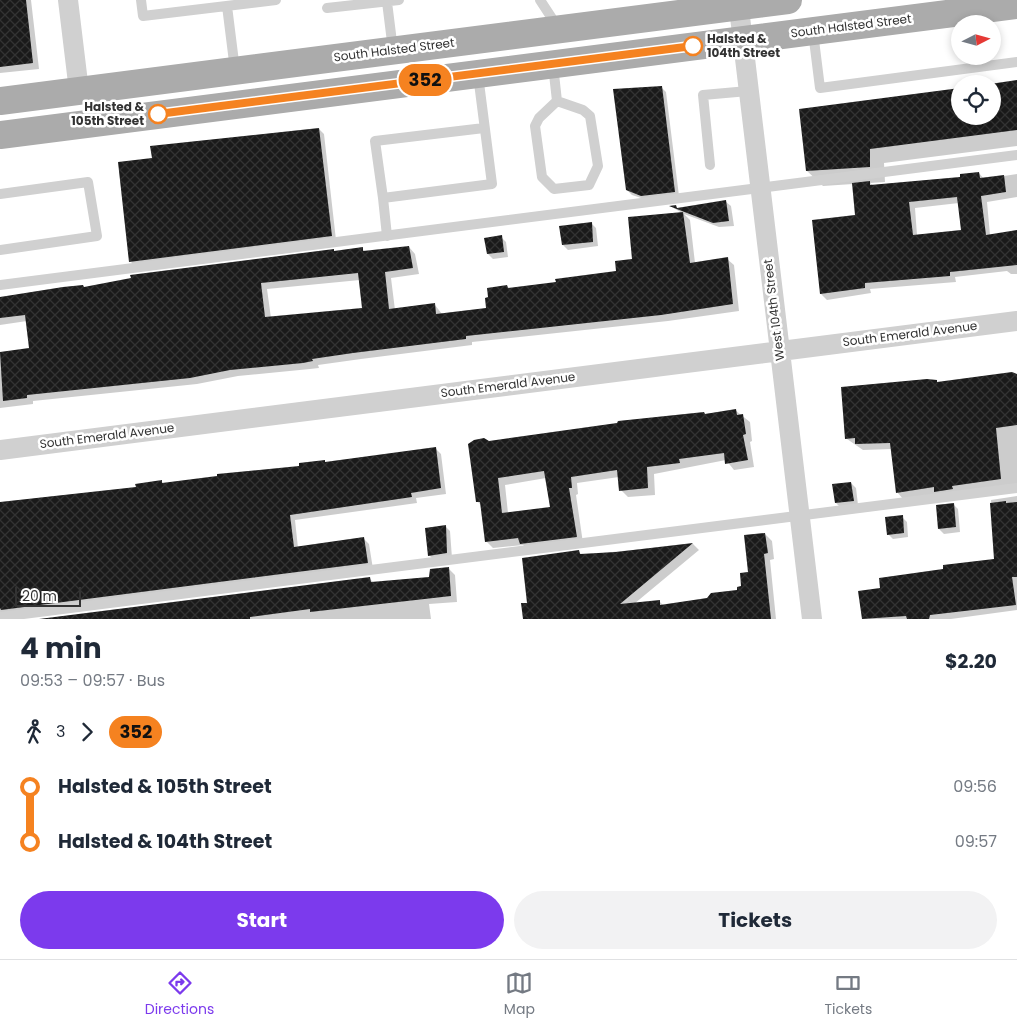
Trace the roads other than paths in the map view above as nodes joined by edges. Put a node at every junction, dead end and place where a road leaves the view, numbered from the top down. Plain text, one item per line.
1 (68, 0) edge
2 (141, 0) edge
3 (276, 0) edge
4 (399, 0) edge
5 (540, 0) edge
6 (788, 0) edge
7 (386, 2) junction
8 (738, 3) edge
9 (1017, 5) edge
10 (227, 6) junction
11 (683, 7) edge
12 (327, 8) dead end
13 (558, 29) junction
14 (813, 31) junction
15 (742, 40) junction
16 (393, 50) junction
17 (1017, 62) edge
18 (553, 64) junction
19 (235, 71) junction
20 (478, 74) junction
21 (79, 91) junction
22 (748, 91) junction
23 (0, 101) edge
24 (557, 102) junction
25 (83, 124) junction
26 (484, 128) junction
27 (0, 135) edge
28 (1017, 155) edge
29 (710, 165) dead end
30 (760, 188) junction
31 (0, 194) edge
32 (383, 198) junction
33 (387, 236) junction
34 (0, 250) edge
35 (0, 285) edge
36 (1017, 321) edge
37 (778, 350) junction
38 (0, 450) edge
39 (1017, 488) edge
40 (800, 516) junction
41 (0, 617) edge
42 (812, 619) edge

1 - 21 street
2 - 10 lane
3 - 10 lane
4 - 7 lane
5 - 13 lane
6 - 8 main road, South Halsted Street
7 - 12 lane
7 - 16 lane
8 - 11 main road, South Halsted Street
8 - 15 street, West 104th Street
9 - 14 main road, South Halsted Street
10 - 19 lane
11 - 13 main road, South Halsted Street
13 - 16 main road, South Halsted Street
14 - 15 main road, South Halsted Street
14 - 17 lane
15 - 18 main road, South Halsted Street
15 - 22 street, West 104th Street
16 - 19 main road, South Halsted Street
18 - 20 main road, South Halsted Street
18 - 24 lane
19 - 21 main road, South Halsted Street
20 - 25 main road, South Halsted Street
20 - 26 lane
21 - 23 main road, South Halsted Street
21 - 25 main road
22 - 29 lane
22 - 30 street, West 104th Street
24 - 24 lane
25 - 27 main road, South Halsted Street
26 - 32 lane
26 - 32 lane
28 - 30 lane
30 - 33 lane
30 - 37 street, West 104th Street
31 - 34 lane
32 - 33 lane
33 - 35 lane
36 - 37 street, South Emerald Avenue
37 - 38 street, South Emerald Avenue
37 - 40 street, West 104th Street
39 - 40 lane
40 - 41 lane
40 - 42 street, West 104th Street

